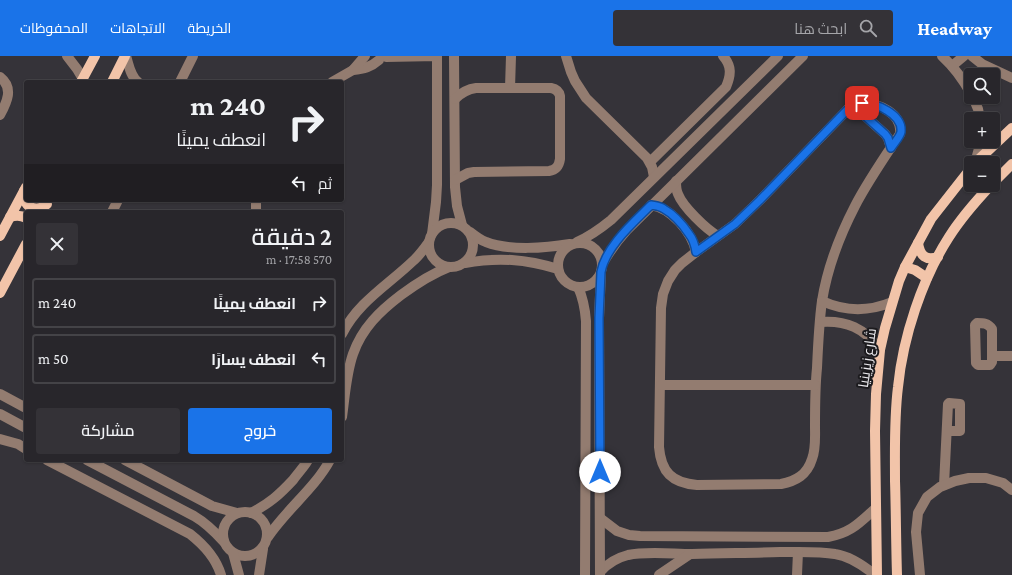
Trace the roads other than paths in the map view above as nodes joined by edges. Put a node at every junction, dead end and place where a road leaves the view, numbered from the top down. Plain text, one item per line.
1 (67, 56) edge
2 (95, 56) edge
3 (126, 56) edge
4 (193, 56) edge
5 (365, 56) edge
6 (437, 56) edge
7 (454, 56) edge
8 (511, 56) edge
9 (566, 56) edge
10 (723, 56) edge
11 (778, 56) edge
12 (803, 56) edge
13 (942, 56) edge
14 (964, 56) edge
15 (972, 56) edge
16 (381, 57) edge
17 (952, 66) junction
18 (353, 70) junction
19 (454, 72) junction
20 (0, 77) edge
21 (1012, 78) edge
22 (82, 80) edge
23 (113, 80) edge
24 (135, 80) edge
25 (181, 80) edge
26 (336, 80) edge
27 (964, 82) edge
28 (475, 88) junction
29 (510, 88) junction
30 (454, 99) junction
31 (847, 110) junction
32 (0, 115) edge
33 (1012, 128) edge
34 (891, 148) junction
35 (982, 156) edge
36 (649, 159) junction
37 (669, 163) junction
38 (455, 164) junction
39 (1012, 164) edge
40 (474, 172) junction
41 (1000, 176) edge
42 (654, 177) junction
43 (964, 177) edge
44 (455, 180) junction
45 (676, 181) junction
46 (24, 191) edge
47 (985, 192) edge
48 (25, 202) edge
49 (46, 205) edge
50 (651, 205) junction
51 (10, 217) junction
52 (24, 217) edge
53 (466, 228) junction
54 (0, 236) edge
55 (718, 236) junction
56 (430, 238) junction
57 (574, 243) junction
58 (918, 243) junction
59 (24, 248) edge
60 (696, 252) junction
61 (938, 257) junction
62 (465, 262) junction
63 (905, 266) junction
64 (449, 267) junction
65 (558, 269) junction
66 (602, 269) junction
67 (927, 278) junction
68 (578, 287) junction
69 (0, 293) edge
70 (822, 301) junction
71 (892, 302) junction
72 (820, 322) junction
73 (344, 331) edge
74 (880, 350) junction
75 (992, 356) dead end
76 (1012, 356) edge
77 (660, 385) junction
78 (815, 385) junction
79 (0, 394) edge
80 (344, 403) edge
81 (24, 407) edge
82 (0, 414) edge
83 (24, 427) edge
84 (948, 431) dead end
85 (0, 439) edge
86 (24, 448) edge
87 (51, 462) edge
88 (91, 462) edge
89 (129, 462) edge
90 (329, 462) edge
91 (306, 463) edge
92 (318, 479) junction
93 (944, 485) junction
94 (1012, 490) edge
95 (876, 508) junction
96 (237, 513) junction
97 (251, 513) junction
98 (600, 518) junction
99 (268, 536) junction
100 (224, 542) junction
101 (263, 549) junction
102 (798, 552) junction
103 (232, 553) junction
104 (690, 554) junction
105 (600, 574) edge
106 (220, 575) edge
107 (239, 575) edge
108 (259, 575) edge
109 (584, 575) edge
110 (659, 575) edge
111 (797, 575) edge
112 (876, 575) edge
113 (897, 575) edge
114 (920, 575) edge

1 - 22 street
2 - 22 main road
3 - 23 main road
3 - 24 street
4 - 25 street
5 - 18 street
6 - 16 street
6 - 56 street
7 - 19 street
8 - 29 street
9 - 36 street
10 - 36 street
11 - 37 street
12 - 45 street
13 - 17 street
14 - 17 street
15 - 21 street
16 - 18 street
17 - 27 street
18 - 26 street
19 - 28 street
19 - 30 street
20 - 32 street
28 - 29 street
28 - 30 street
29 - 40 street
30 - 38 street
31 - 34 street
31 - 34 street
31 - 55 street
33 - 35 main road
34 - 70 street
36 - 37 street
36 - 42 street
37 - 42 street
38 - 40 street
38 - 44 street
39 - 41 main road
40 - 44 street
42 - 57 street
43 - 58 main road, شارع زيزينيا
44 - 53 street
45 - 50 street
45 - 55 street
46 - 51 main road
47 - 61 main road
48 - 49 main road
50 - 60 street
50 - 66 street
51 - 52 main road
51 - 54 main road
53 - 56 street
53 - 57 street
53 - 62 street
55 - 60 street
56 - 64 street
56 - 73 street
57 - 65 street
57 - 66 street
58 - 61 main road
58 - 63 main road, شارع زيزينيا
59 - 69 main road
60 - 77 street
61 - 67 main road
62 - 64 street
62 - 65 street
63 - 67 main road
63 - 71 main road, شارع زيزينيا
64 - 80 street
65 - 68 street
66 - 68 street
66 - 98 street
67 - 113 main road
68 - 109 street
70 - 71 street
70 - 72 street
71 - 74 main road, شارع زيزينيا
72 - 74 street
72 - 78 street
74 - 95 main road, شارع زيزينيا
75 - 76 street
77 - 78 street
77 - 78 street
79 - 81 street
82 - 83 street
84 - 93 street
85 - 86 street
87 - 106 street
88 - 100 street
89 - 96 street
90 - 92 street
91 - 92 street
91 - 97 street
92 - 99 street
93 - 94 street
93 - 114 street
95 - 98 street
95 - 112 main road, شارع زيزينيا
96 - 97 street
96 - 100 street
97 - 99 street
98 - 105 street
99 - 101 street
100 - 103 street
101 - 103 street
101 - 108 street
102 - 104 street
102 - 111 street
102 - 112 street
103 - 107 street
104 - 105 street
104 - 110 street

